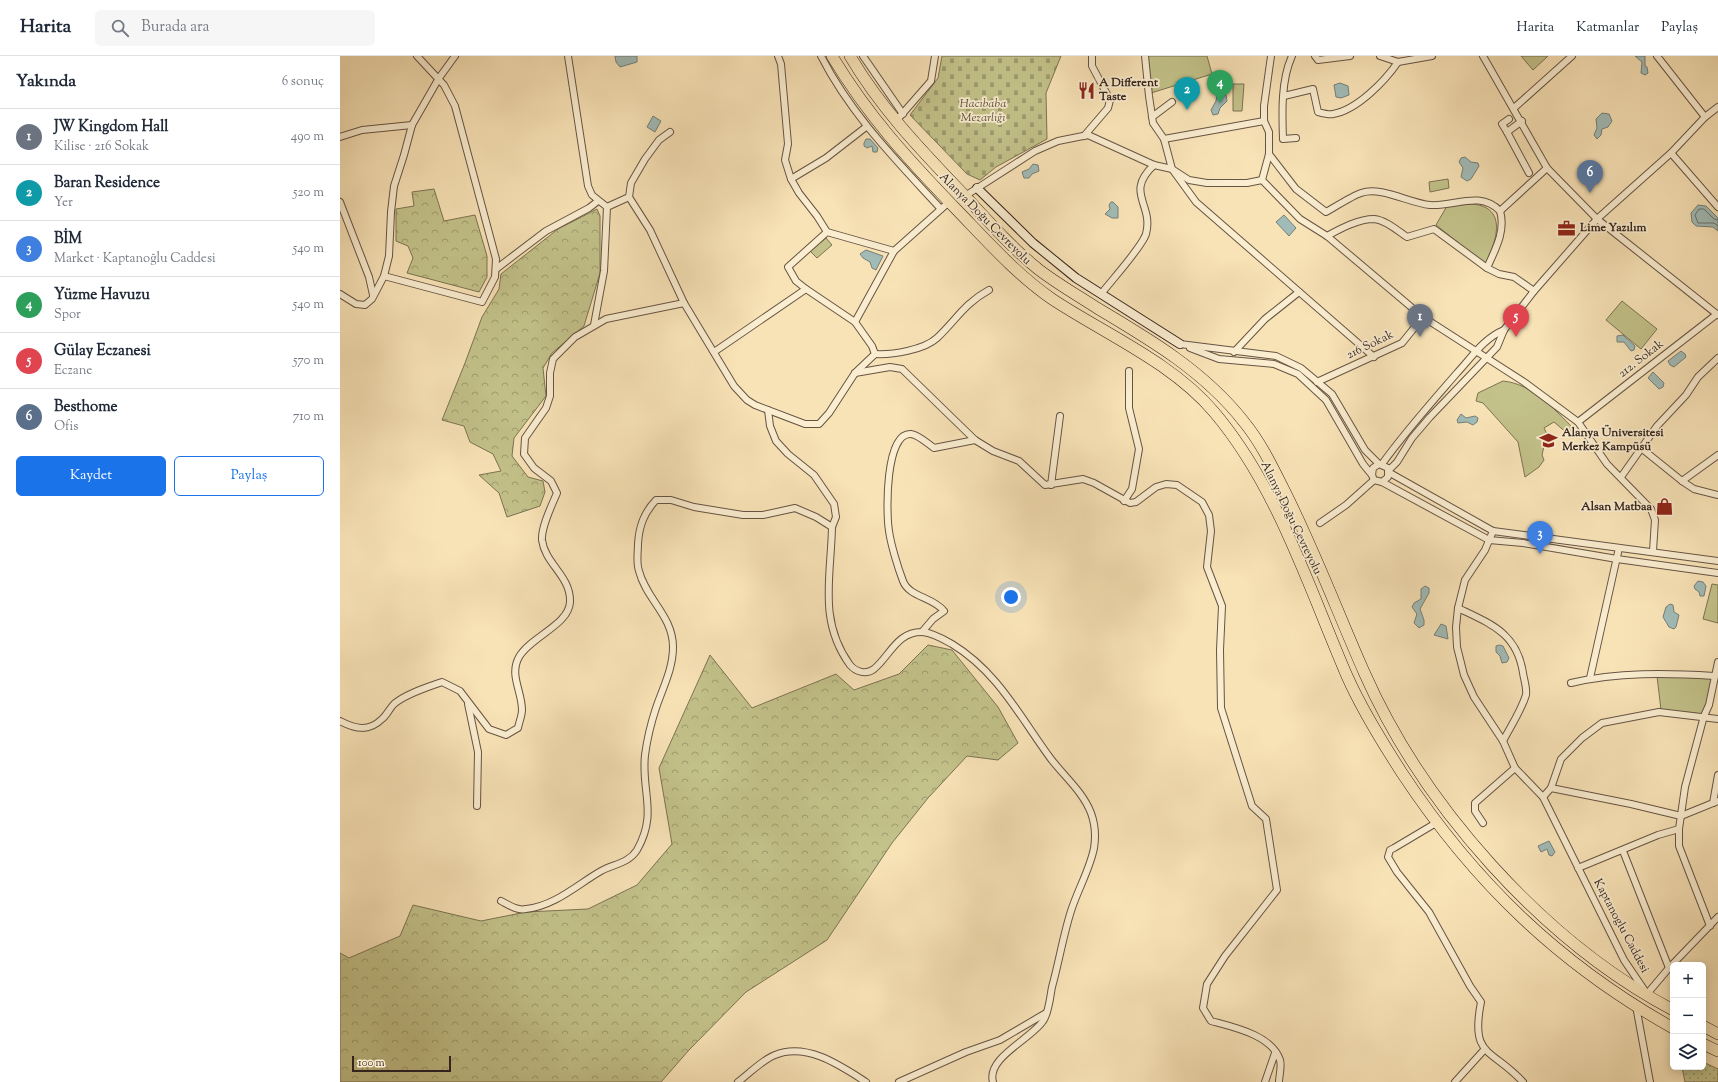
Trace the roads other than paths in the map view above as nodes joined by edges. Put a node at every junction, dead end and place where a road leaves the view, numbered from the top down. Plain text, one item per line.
1 (416, 56) edge
2 (455, 56) edge
3 (568, 56) edge
4 (778, 56) edge
5 (821, 56) edge
6 (832, 56) edge
7 (850, 56) edge
8 (863, 56) edge
9 (935, 56) edge
10 (1092, 56) edge
11 (1145, 56) edge
12 (1270, 56) edge
13 (1292, 56) edge
14 (1315, 56) edge
15 (1350, 56) edge
16 (1380, 56) edge
17 (1432, 56) edge
18 (1483, 56) edge
19 (1572, 56) edge
20 (1657, 56) edge
21 (1398, 62) junction
22 (439, 78) junction
23 (1284, 96) junction
24 (1172, 102) dead end
25 (1718, 107) edge
26 (1514, 108) junction
27 (899, 117) junction
28 (1152, 117) junction
29 (1705, 117) junction
30 (1508, 119) dead end
31 (1264, 121) junction
32 (1522, 121) junction
33 (412, 125) junction
34 (866, 127) junction
35 (670, 132) dead end
36 (1507, 132) junction
37 (1084, 136) junction
38 (340, 137) edge
39 (1296, 138) dead end
40 (1164, 139) junction
41 (1671, 153) junction
42 (1269, 154) junction
43 (1154, 165) junction
44 (1547, 168) junction
45 (1172, 169) junction
46 (1529, 173) dead end
47 (791, 179) junction
48 (1262, 180) junction
49 (977, 188) junction
50 (965, 196) junction
51 (630, 197) junction
52 (598, 201) junction
53 (340, 202) edge
54 (945, 206) junction
55 (607, 207) junction
56 (1718, 207) edge
57 (1500, 211) junction
58 (1597, 219) junction
59 (827, 232) junction
60 (1327, 236) junction
61 (894, 251) junction
62 (1487, 268) junction
63 (496, 269) junction
64 (384, 276) junction
65 (806, 289) junction
66 (989, 290) dead end
67 (1534, 291) junction
68 (1299, 292) junction
69 (340, 294) edge
70 (1101, 294) junction
71 (373, 296) junction
72 (684, 303) junction
73 (1718, 314) edge
74 (1423, 317) junction
75 (855, 322) junction
76 (594, 325) junction
77 (1504, 330) junction
78 (1180, 344) junction
79 (1477, 350) junction
80 (714, 352) junction
81 (1234, 352) junction
82 (875, 354) junction
83 (1374, 357) junction
84 (1486, 358) junction
85 (1718, 358) edge
86 (1129, 372) dead end
87 (855, 373) junction
88 (1317, 382) junction
89 (768, 410) junction
90 (1060, 416) dead end
91 (1578, 422) junction
92 (975, 440) junction
93 (1641, 448) junction
94 (1718, 456) edge
95 (1381, 464) junction
96 (1389, 472) junction
97 (1373, 477) junction
98 (1621, 477) junction
99 (1682, 481) junction
100 (1382, 482) junction
101 (1052, 485) junction
102 (1718, 495) edge
103 (1124, 501) junction
104 (1320, 523) dead end
105 (832, 527) junction
106 (1493, 531) junction
107 (1490, 540) junction
108 (1619, 548) junction
109 (1653, 551) junction
110 (1617, 560) junction
111 (1718, 561) edge
112 (1718, 573) edge
113 (1458, 608) junction
114 (922, 632) junction
115 (1718, 662) edge
116 (1714, 676) junction
117 (1590, 678) junction
118 (1571, 683) dead end
119 (468, 702) junction
120 (1704, 716) junction
121 (1718, 719) edge
122 (340, 721) edge
123 (1503, 741) junction
124 (1515, 768) junction
125 (1718, 775) edge
126 (1551, 788) junction
127 (1543, 797) junction
128 (1716, 802) edge
129 (477, 806) dead end
130 (1681, 816) junction
131 (1483, 822) dead end
132 (1436, 823) junction
133 (1679, 829) junction
134 (1623, 851) junction
135 (1578, 868) junction
136 (501, 901) dead end
137 (1718, 917) edge
138 (1710, 926) junction
139 (1669, 968) junction
140 (1647, 994) junction
141 (1636, 1006) junction
142 (1669, 1008) edge
143 (1046, 1013) junction
144 (1670, 1026) edge
145 (1706, 1028) edge
146 (1718, 1034) edge
147 (1706, 1045) edge
148 (1484, 1050) junction
149 (1718, 1051) edge
150 (1275, 1053) junction
151 (738, 1082) edge
152 (866, 1082) edge
153 (899, 1082) edge
154 (993, 1082) edge
155 (1265, 1082) edge
156 (1279, 1082) edge
157 (1455, 1082) edge
158 (1523, 1082) edge
159 (1650, 1082) edge

1 - 22 street
2 - 22 street
3 - 52 street
4 - 47 street
5 - 34 street
6 - 54 highway, Alanya Doğu Çevreyolu
7 - 27 highway, Alanya Doğu Çevreyolu
8 - 27 street
9 - 27 street
10 - 37 street
11 - 28 street
12 - 31 street
13 - 23 street
14 - 15 street
16 - 21 street
17 - 21 street
18 - 26 street
19 - 26 street
20 - 29 street
21 - 23 street
22 - 33 street
22 - 63 street
23 - 39 street
24 - 28 street
25 - 29 street
26 - 32 street
27 - 50 highway, Alanya Doğu Çevreyolu
28 - 40 street
29 - 41 street
30 - 36 street
31 - 40 street
31 - 42 street
32 - 36 street
32 - 44 street
33 - 38 street
33 - 64 street
34 - 47 street
34 - 54 street
35 - 51 street
36 - 46 street
37 - 43 street
37 - 49 street
40 - 45 street
41 - 56 street
41 - 58 street
42 - 48 street
42 - 57 street
43 - 45 street
43 - 70 street
44 - 57 street
44 - 58 street
45 - 48 street
45 - 68 street
47 - 59 street
48 - 60 street
49 - 50 street
49 - 70 street
50 - 140 highway, Alanya Doğu Çevreyolu
51 - 55 street
51 - 72 street
52 - 55 street
52 - 63 street
53 - 71 street
54 - 61 street
54 - 132 highway, Alanya Doğu Çevreyolu
55 - 76 street
57 - 62 street
58 - 67 street
58 - 73 street
59 - 61 street
59 - 65 street
60 - 62 street
60 - 74 street
61 - 75 street
62 - 67 street
63 - 64 street
64 - 71 street
65 - 75 street
65 - 80 street
66 - 82 street
67 - 77 street
68 - 81 street
68 - 83 street
69 - 71 street
70 - 78 street
72 - 76 street
72 - 80 street
73 - 91 street, 212. Sokak
74 - 79 street
74 - 83 street, 216 Sokak
75 - 82 street
76 - 119 street
77 - 79 street
77 - 84 street
78 - 81 street
78 - 97 street
79 - 84 street
79 - 95 street
80 - 89 street
81 - 88 street
82 - 87 street
83 - 88 street, 216 Sokak
84 - 91 street
84 - 96 street
85 - 93 street
86 - 103 street
87 - 89 street
87 - 92 street
88 - 95 street
89 - 105 street
90 - 101 street
91 - 98 street
92 - 101 street
92 - 114 street
93 - 98 street
93 - 99 street
94 - 99 street
95 - 96 street
95 - 97 street
96 - 100 street
96 - 106 street
97 - 100 street
97 - 104 street
98 - 109 street
99 - 102 street
100 - 107 street
101 - 103 street
103 - 150 street
105 - 114 street
105 - 136 street
106 - 107 street
106 - 108 street
107 - 110 street
107 - 113 street
108 - 109 street
108 - 110 street
109 - 111 street
110 - 112 street
110 - 117 street
113 - 123 street
113 - 123 street
114 - 143 street
115 - 116 street
116 - 117 street
116 - 120 street
117 - 118 street
119 - 122 street
119 - 129 street
120 - 121 street
120 - 126 street
120 - 130 street
123 - 124 street
124 - 127 street, Kaptanoglu Caddesi
124 - 131 street
125 - 128 street
126 - 127 street
126 - 130 street
127 - 135 street, Kaptanoglu Caddesi
128 - 130 street
130 - 133 street
132 - 141 highway, Alanya Doğu Çevreyolu
132 - 148 street
133 - 134 street
133 - 138 street
134 - 135 street
134 - 139 street
135 - 140 street, Kaptanoglu Caddesi
137 - 138 street
138 - 139 street
139 - 140 street
140 - 142 highway, Alanya Doğu Çevreyolu
141 - 144 highway, Alanya Doğu Çevreyolu
141 - 159 street
143 - 153 street
143 - 154 street
145 - 146 highway
147 - 149 highway
148 - 157 street
148 - 158 street
150 - 155 street
150 - 156 street
151 - 152 street

